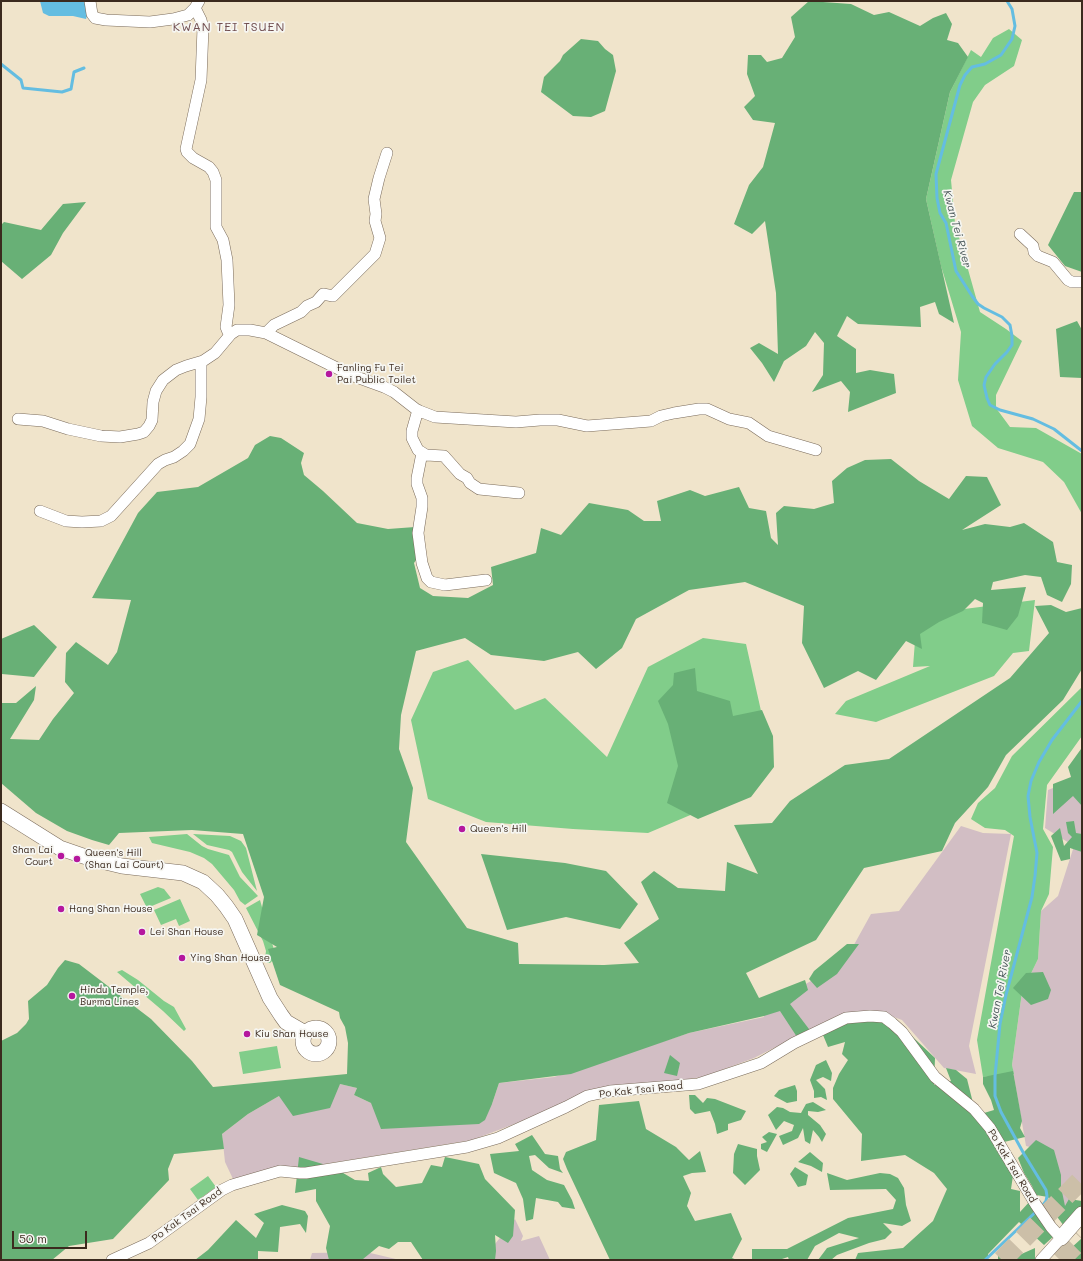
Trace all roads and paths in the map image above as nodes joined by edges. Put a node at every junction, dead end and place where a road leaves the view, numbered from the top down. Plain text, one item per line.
1 (90, 1) edge
2 (197, 4) edge
3 (387, 153) dead end
4 (1020, 234) dead end
5 (1082, 282) edge
6 (266, 333) junction
7 (231, 334) junction
8 (201, 362) junction
9 (418, 410) junction
10 (18, 419) dead end
11 (816, 450) dead end
12 (422, 452) junction
13 (519, 493) dead end
14 (40, 511) dead end
15 (486, 580) dead end
16 (1, 811) edge
17 (305, 1033) dead end
18 (1082, 1214) edge
19 (1061, 1238) junction
20 (112, 1260) edge
21 (1041, 1260) edge

1 - 2 street
2 - 7 street
3 - 6 street
4 - 5 street
6 - 7 street
6 - 9 street
7 - 8 street
8 - 10 street
8 - 14 street
9 - 11 street
9 - 12 street
12 - 13 street
12 - 15 street
16 - 17 street
18 - 19 street
19 - 20 street, Po Kak Tsai Road
19 - 21 street

